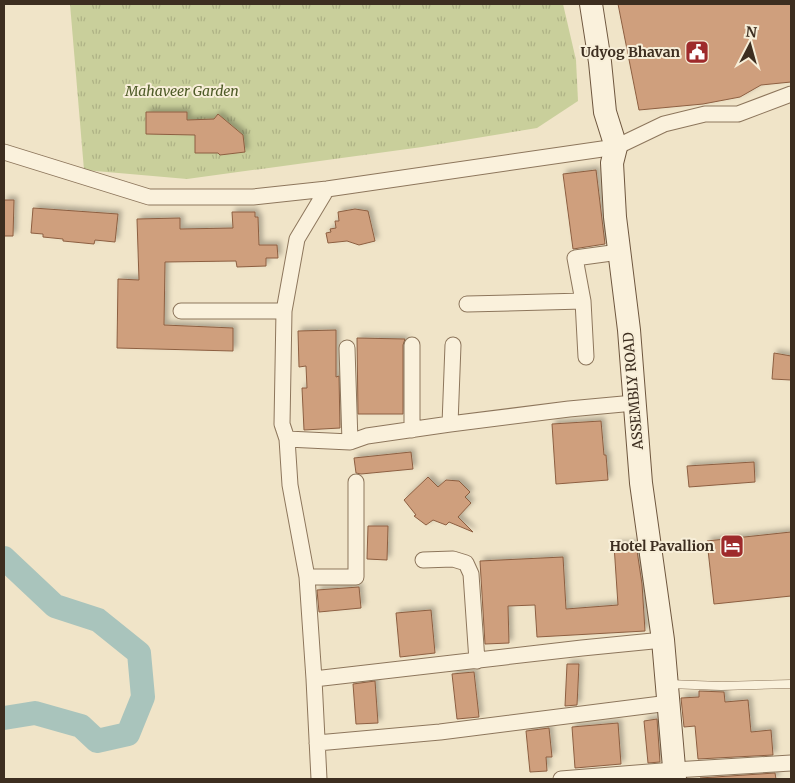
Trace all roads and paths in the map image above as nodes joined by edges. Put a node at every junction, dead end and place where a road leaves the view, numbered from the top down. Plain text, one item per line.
1 (591, 4) edge
2 (791, 94) edge
3 (616, 147) junction
4 (4, 152) edge
5 (327, 189) junction
6 (618, 252) junction
7 (583, 301) junction
8 (467, 304) dead end
9 (181, 311) dead end
10 (284, 311) junction
11 (412, 345) dead end
12 (453, 345) dead end
13 (347, 348) dead end
14 (586, 357) dead end
15 (634, 403) junction
16 (450, 424) junction
17 (412, 430) junction
18 (287, 439) junction
19 (350, 442) junction
20 (356, 482) dead end
21 (423, 560) dead end
22 (306, 577) junction
23 (662, 640) junction
24 (477, 660) junction
25 (314, 679) junction
26 (791, 684) edge
27 (668, 693) junction
28 (317, 743) junction
29 (791, 763) edge
30 (674, 775) edge
31 (319, 779) edge
32 (561, 779) edge

1 - 3 street, ASSEMBLY ROAD
2 - 3 street
3 - 5 street
3 - 6 street, ASSEMBLY ROAD
4 - 5 street
5 - 10 street
6 - 7 street
6 - 15 street, ASSEMBLY ROAD
7 - 8 street
7 - 14 street
9 - 10 street
10 - 18 street
11 - 17 street
12 - 16 street
13 - 19 street
15 - 16 street
15 - 23 street, ASSEMBLY ROAD
16 - 17 street
17 - 19 street
18 - 19 street
18 - 22 street
20 - 22 street
21 - 24 street
22 - 25 street
23 - 24 street
23 - 27 street, ASSEMBLY ROAD
24 - 25 street
25 - 28 street
26 - 27 lane
27 - 28 street
27 - 30 street, ASSEMBLY ROAD
28 - 31 street
29 - 30 street
30 - 32 street

